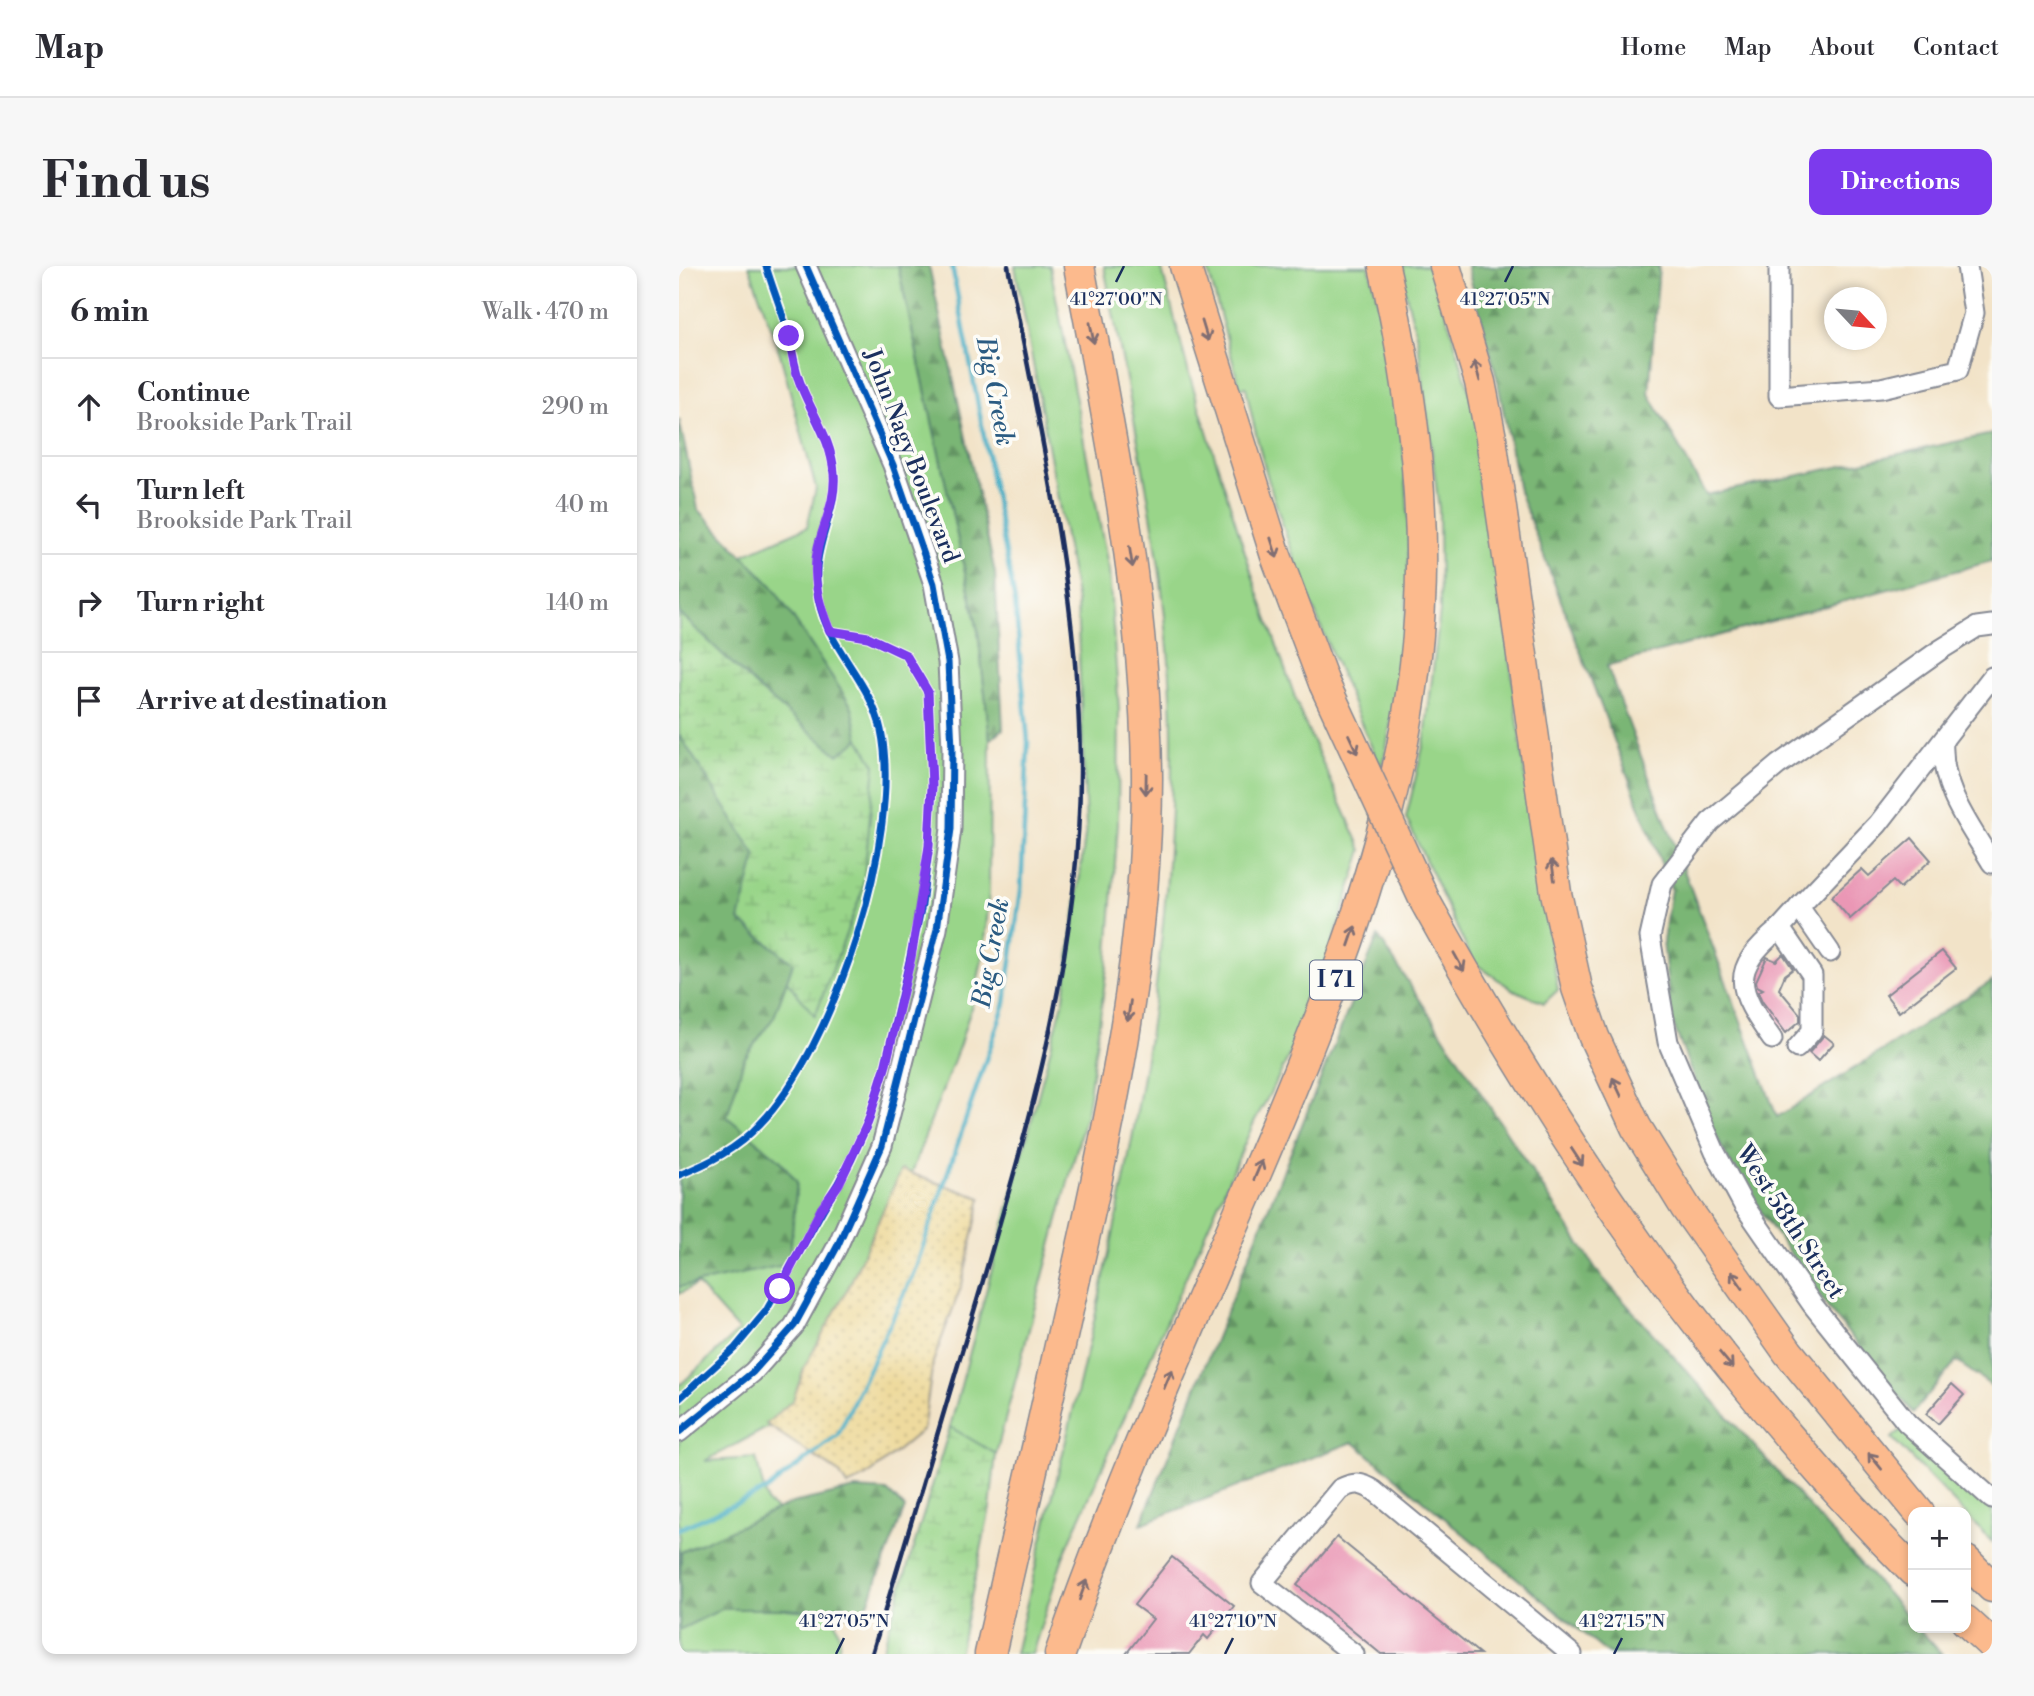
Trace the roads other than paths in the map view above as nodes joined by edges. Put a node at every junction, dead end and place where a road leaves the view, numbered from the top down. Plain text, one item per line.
1 (806, 266) edge
2 (1079, 266) edge
3 (1185, 266) edge
4 (1384, 266) edge
5 (1445, 266) edge
6 (1779, 266) edge
7 (1967, 266) edge
8 (1992, 625) edge
9 (1992, 677) edge
10 (1943, 741) junction
11 (1992, 863) edge
12 (1799, 907) junction
13 (1780, 928) junction
14 (1830, 952) dead end
15 (1773, 1039) dead end
16 (1797, 1048) dead end
17 (679, 1432) edge
18 (1992, 1499) edge
19 (1915, 1507) edge
20 (1971, 1566) edge
21 (1912, 1570) edge
22 (1992, 1587) edge
23 (1971, 1626) edge
24 (1992, 1645) edge
25 (990, 1654) edge
26 (1060, 1654) edge
27 (1354, 1654) edge
28 (1572, 1654) edge

1 - 17 street, John Nagy Boulevard
2 -> 25 highway
3 -> 21 highway, bridge
26 -> 4 highway, I 71
19 -> 5 highway
6 - 7 street
8 - 18 street, West 58th Street
9 - 10 street
10 - 11 street
10 - 12 street
12 - 13 street
12 - 14 street
13 - 15 street
13 - 16 street
20 - 22 highway
23 - 24 highway
27 - 28 street

